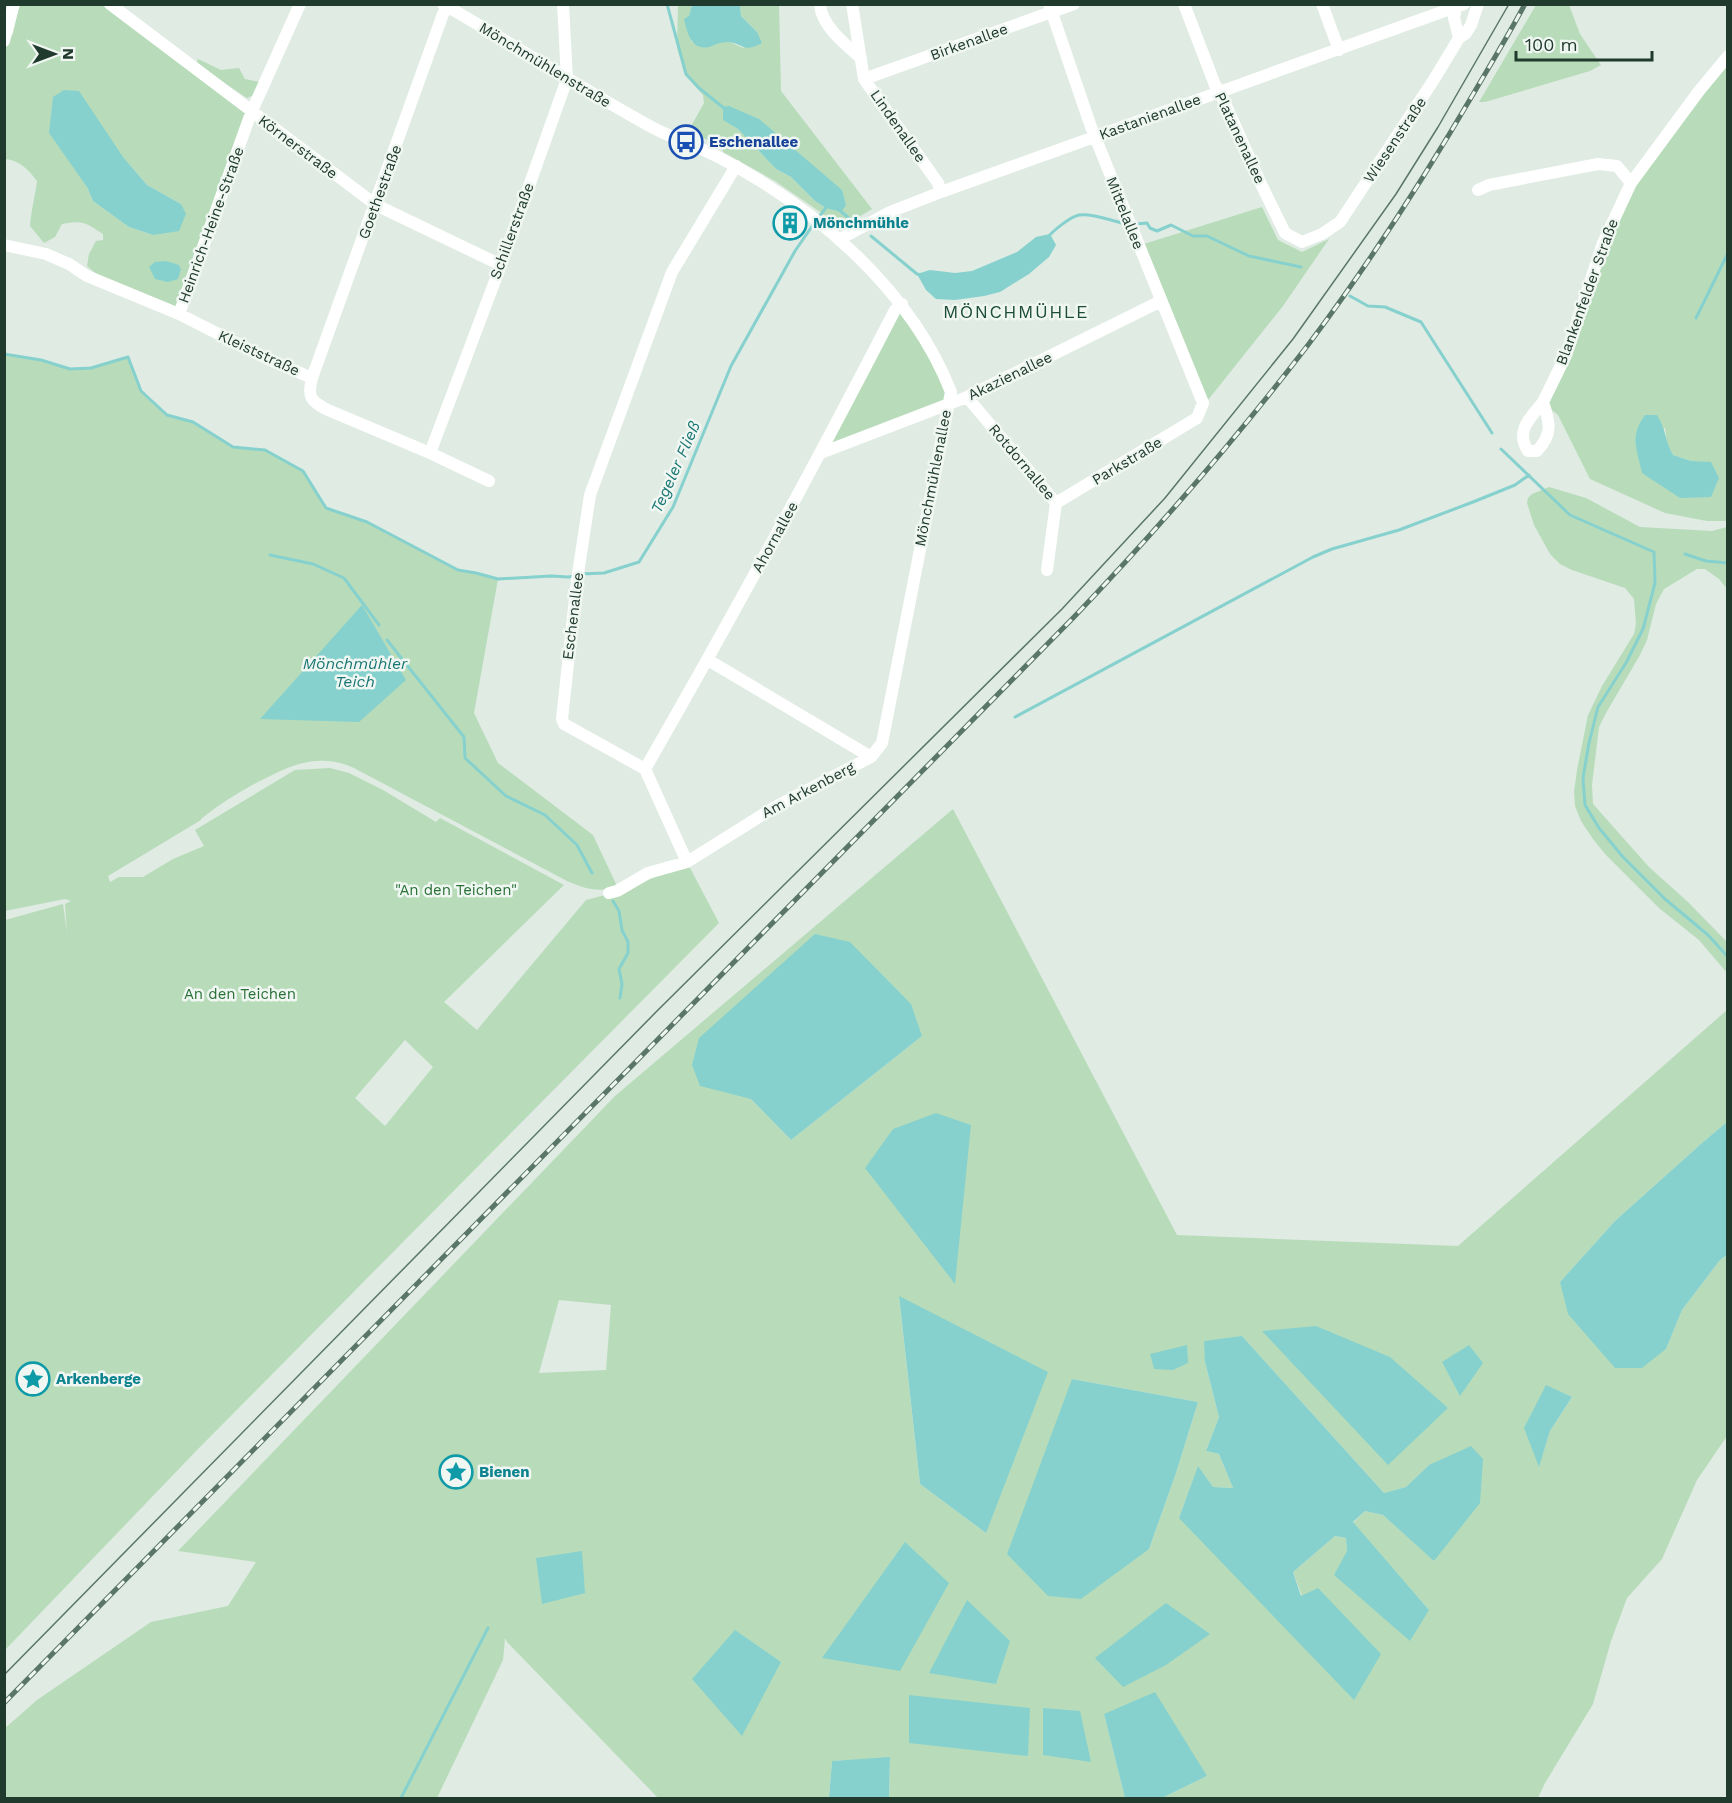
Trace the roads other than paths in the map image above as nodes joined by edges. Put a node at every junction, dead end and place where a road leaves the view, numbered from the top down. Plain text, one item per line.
1 (14, 4) edge
2 (110, 4) edge
3 (300, 4) edge
4 (563, 4) edge
5 (820, 4) edge
6 (852, 4) edge
7 (1074, 4) edge
8 (1184, 4) edge
9 (1322, 4) edge
10 (1478, 4) edge
11 (1460, 5) edge
12 (445, 6) edge
13 (1051, 8) edge
14 (1459, 38) junction
15 (4, 40) edge
16 (1339, 50) junction
17 (1728, 56) edge
18 (861, 58) junction
19 (567, 79) junction
20 (864, 79) junction
21 (1220, 92) junction
22 (251, 113) junction
23 (648, 126) joint
24 (1095, 137) junction
25 (736, 166) junction
26 (1631, 183) junction
27 (1478, 190) dead end
28 (941, 192) junction
29 (375, 205) junction
30 (1322, 234) joint
31 (840, 240) junction
32 (4, 245) edge
33 (501, 265) junction
34 (1161, 301) junction
35 (902, 304) junction
36 (179, 314) junction
37 (312, 378) junction
38 (968, 397) junction
39 (1543, 402) dead end
40 (947, 406) junction
41 (1197, 418) joint
42 (430, 453) junction
43 (821, 453) junction
44 (489, 481) dead end
45 (1056, 503) junction
46 (1047, 570) dead end
47 (708, 660) junction
48 (871, 757) junction
49 (645, 769) junction
50 (687, 862) junction
51 (609, 893) dead end

1 - 15 street
2 - 22 street, Körnerstraße
3 - 22 street, Heinrich-Heine-Straße
4 - 19 street, Schillerstraße
5 - 18 street
6 - 18 street, Lindenallee
7 - 13 street, Birkenallee
8 - 21 street, Platanenallee
9 - 16 street
10 - 14 street, Wiesenstraße
11 - 14 street
11 - 16 street, Kastanienallee
12 - 19 street, Mönchmühlenstraße
12 - 29 street, Goethestraße
13 - 20 street, Birkenallee
13 - 24 street, Mittelallee
14 - 30 street, Wiesenstraße
16 - 21 street, Kastanienallee
17 - 26 street, Blankenfelder Straße
18 - 20 street, Lindenallee
19 - 23 street, Mönchmühlenstraße
19 - 33 street, Schillerstraße
20 - 28 street, Lindenallee
21 - 24 street, Kastanienallee
21 - 30 street, Platanenallee
22 - 29 street, Körnerstraße
22 - 36 street, Heinrich-Heine-Straße
23 - 25 street, Mönchmühlenallee
24 - 28 street, Kastanienallee
24 - 34 street, Mittelallee
25 - 31 street, Mönchmühlenallee
25 - 49 street, Eschenallee
26 - 27 street
26 - 39 street, Blankenfelder Straße
28 - 31 street, Kastanienallee
29 - 33 street, Körnerstraße
29 - 37 street, Goethestraße
31 - 35 street, Mönchmühlenallee
32 - 36 street, Kleiststraße
33 - 42 street, Schillerstraße
34 - 38 street, Akazienallee
34 - 41 street, Mittelallee
35 - 40 street, Mönchmühlenallee
35 - 43 street, Ahornallee
36 - 37 street, Kleiststraße
37 - 42 street, Kleiststraße
38 - 40 street, Akazienallee
38 - 45 street, Rotdornallee
40 - 43 street, Akazienallee
40 - 48 street, Mönchmühlenallee
41 - 45 street, Parkstraße
42 - 44 street, Kleiststraße
43 - 47 street, Ahornallee
45 - 46 street, Rotdornallee
47 - 48 street, Am Arkenberg
47 - 49 street, Ahornallee
48 - 50 street, Am Arkenberg
49 - 50 street
50 - 51 street, Am Arkenberg

